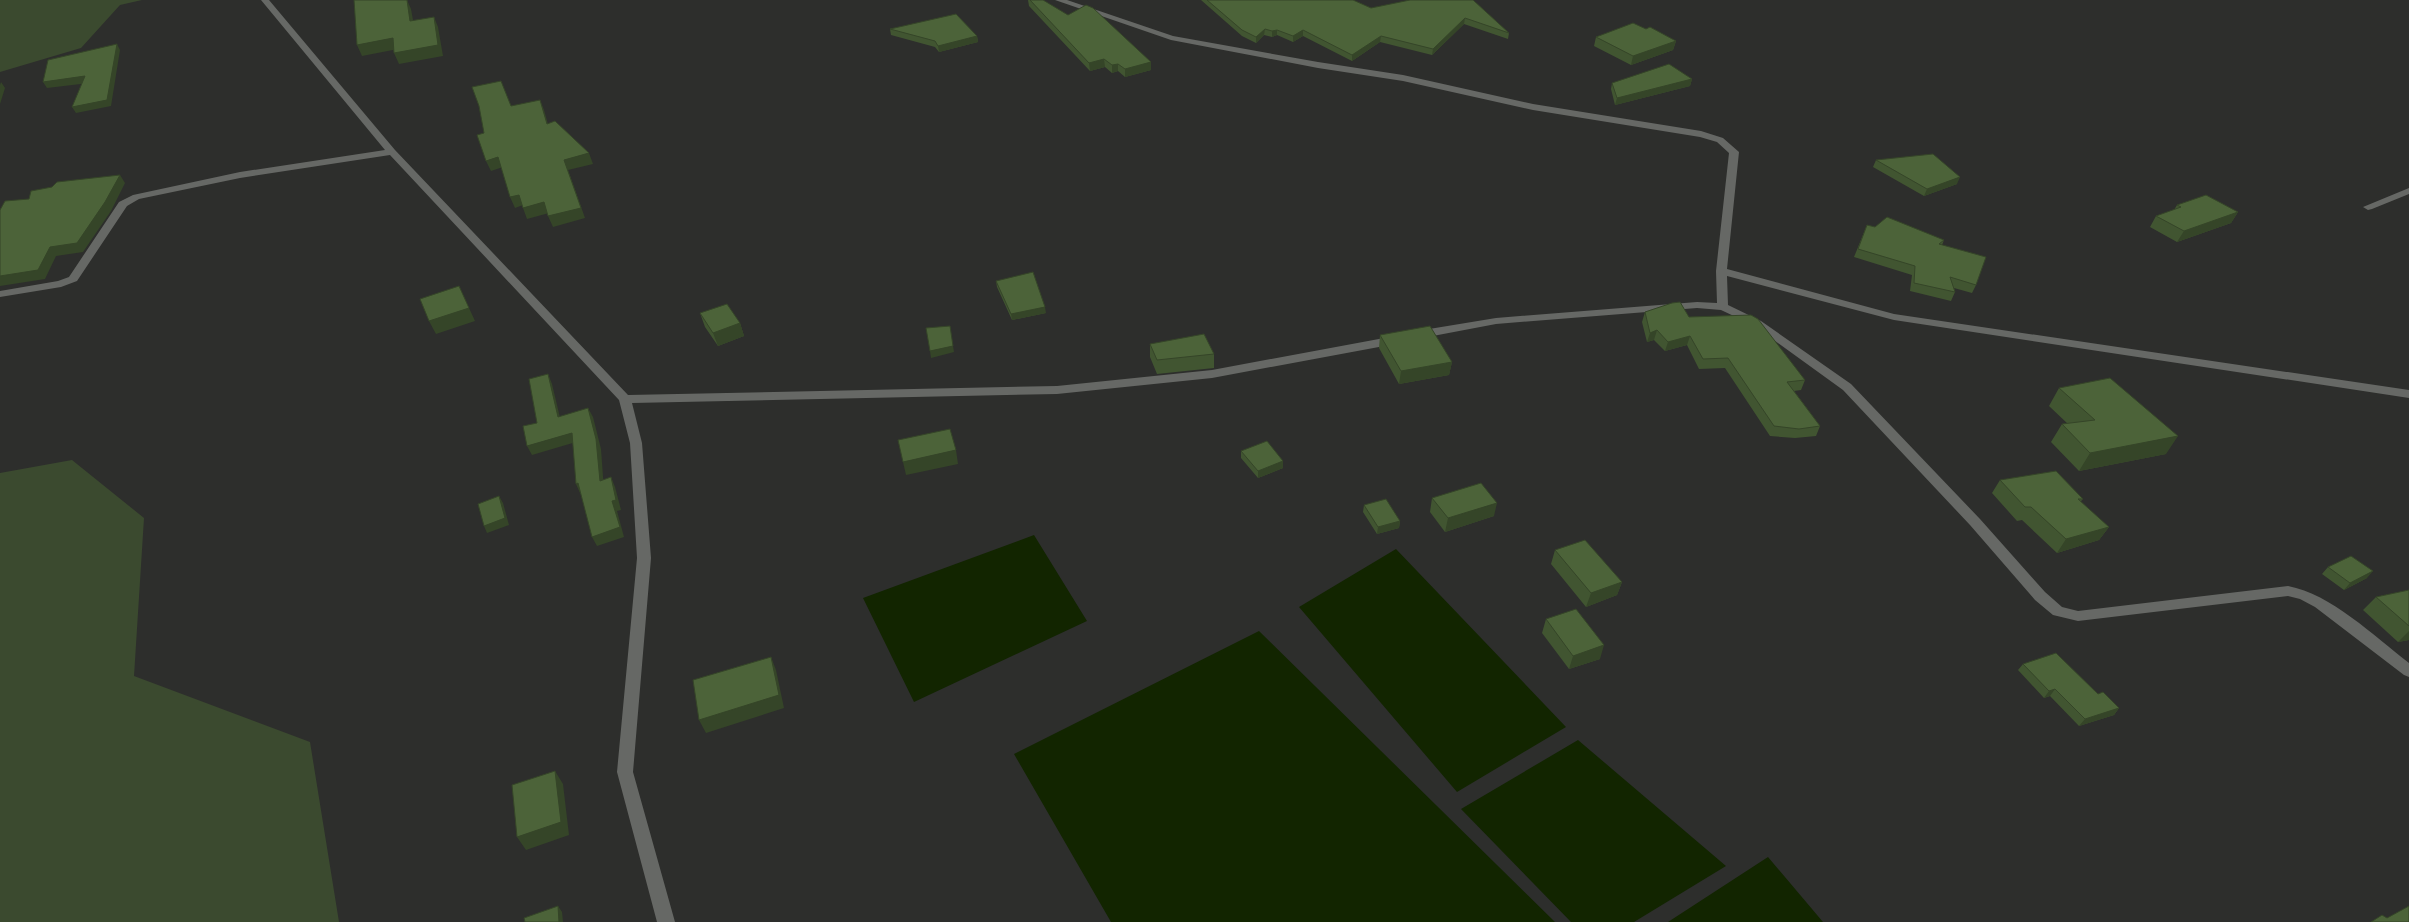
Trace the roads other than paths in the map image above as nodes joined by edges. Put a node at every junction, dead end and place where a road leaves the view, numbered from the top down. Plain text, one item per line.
1 (265, 0) edge
2 (1059, 0) edge
3 (392, 152) junction
4 (2409, 191) edge
5 (2368, 207) dead end
6 (1721, 271) junction
7 (0, 294) edge
8 (1724, 307) junction
9 (2409, 394) edge
10 (625, 399) junction
11 (2409, 671) edge
12 (666, 922) edge

1 - 3 street
2 - 6 street
3 - 7 street
3 - 10 street
4 - 5 street
6 - 8 street
6 - 9 street
8 - 10 street
8 - 11 street
10 - 12 street

